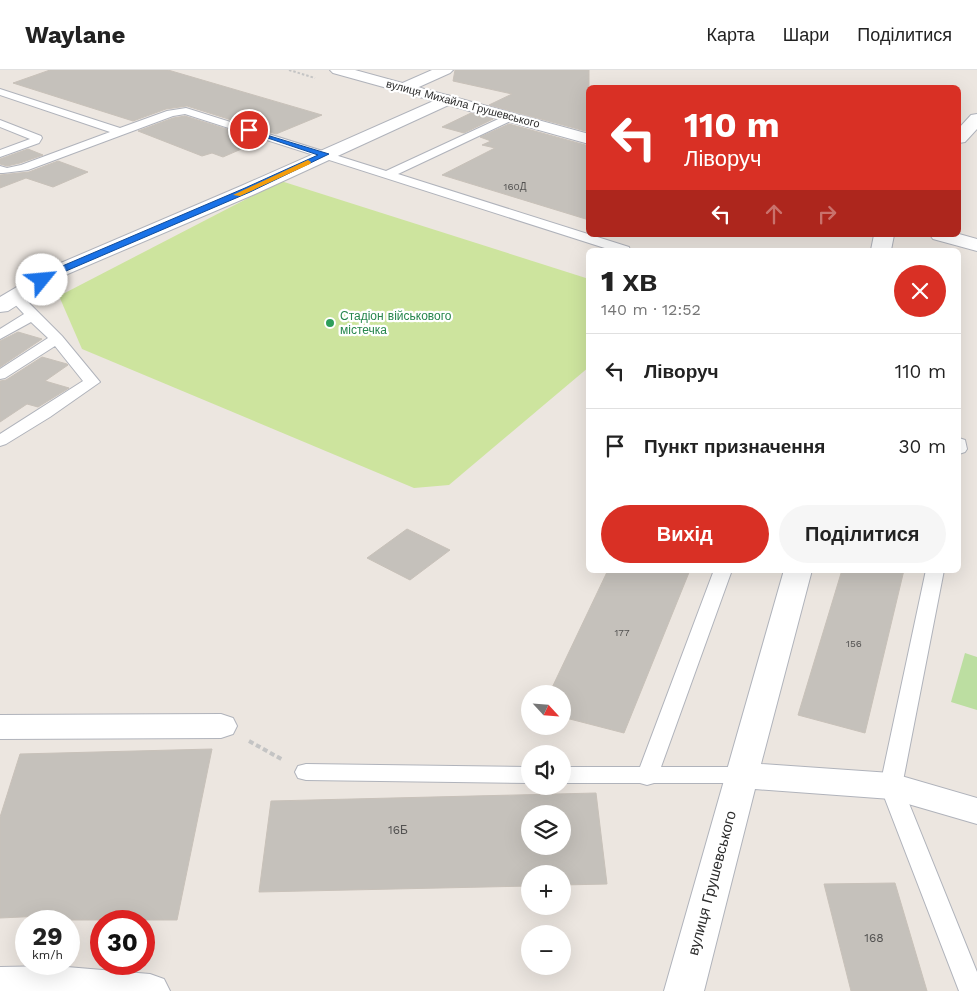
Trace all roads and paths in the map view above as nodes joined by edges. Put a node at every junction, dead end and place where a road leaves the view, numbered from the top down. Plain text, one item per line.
1 (338, 70) edge
2 (445, 70) edge
3 (404, 88) junction
4 (0, 92) edge
5 (447, 100) junction
6 (511, 117) junction
7 (977, 119) edge
8 (0, 123) edge
9 (120, 132) dead end
10 (961, 136) edge
11 (586, 138) edge
12 (0, 154) edge
13 (325, 154) junction
14 (0, 169) edge
15 (387, 175) junction
16 (947, 237) edge
17 (977, 245) edge
18 (618, 248) edge
19 (8, 302) edge
20 (32, 315) junction
21 (0, 334) edge
22 (57, 339) junction
23 (0, 375) edge
24 (0, 441) edge
25 (722, 573) edge
26 (797, 573) edge
27 (934, 573) edge
28 (221, 726) joint
29 (0, 727) edge
30 (306, 772) joint
31 (521, 775) edge
32 (571, 775) edge
33 (741, 775) junction
34 (647, 777) junction
35 (892, 786) junction
36 (977, 811) edge
37 (0, 984) edge
38 (150, 991) edge
39 (684, 991) edge
40 (972, 991) edge

1 - 3 street, вулиця Михайла Грушевського
2 - 3 street
3 - 5 street, вулиця Михайла Грушевського
4 - 9 lane
5 - 6 street, вулиця Михайла Грушевського
5 - 13 street
6 - 11 street, вулиця Михайла Грушевського
6 - 15 lane
7 - 10 street
8 - 12 lane
13 - 14 lane
13 - 15 lane
13 - 19 street
15 - 18 lane
16 - 17 street
19 - 20 lane
20 - 21 lane
20 - 22 lane
22 - 23 lane
22 - 24 lane
25 - 34 lane
26 - 33 street, вулиця Грушевського
27 - 35 lane
28 - 29 street
28 - 30 path
30 - 31 lane
32 - 34 lane
33 - 34 lane
33 - 35 street
33 - 39 street, вулиця Грушевського
35 - 36 street
35 - 40 lane
37 - 38 street

